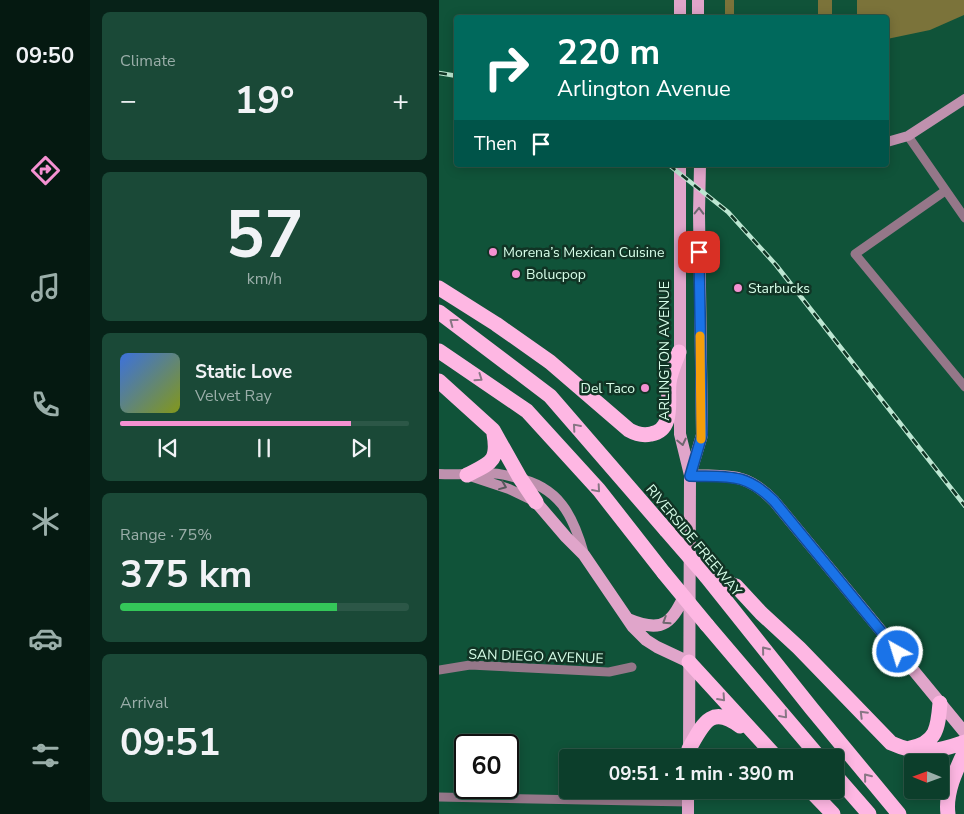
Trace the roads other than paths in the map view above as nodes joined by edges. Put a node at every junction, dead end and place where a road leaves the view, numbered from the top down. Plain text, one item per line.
1 (680, 0) edge
2 (698, 0) edge
3 (680, 15) edge
4 (698, 15) edge
5 (964, 99) edge
6 (908, 136) junction
7 (889, 141) edge
8 (680, 167) edge
9 (700, 167) edge
10 (945, 191) junction
11 (964, 218) edge
12 (439, 288) edge
13 (439, 312) edge
14 (439, 351) edge
15 (679, 352) junction
16 (439, 381) edge
17 (964, 386) edge
18 (493, 430) junction
19 (439, 474) edge
20 (467, 475) junction
21 (690, 476) junction
22 (519, 478) junction
23 (536, 502) junction
24 (584, 555) junction
25 (706, 576) junction
26 (689, 587) junction
27 (627, 618) junction
28 (689, 662) junction
29 (632, 667) dead end
30 (439, 670) edge
31 (940, 703) junction
32 (964, 733) edge
33 (964, 742) edge
34 (762, 743) junction
35 (689, 749) edge
36 (691, 749) edge
37 (768, 749) edge
38 (812, 749) edge
39 (905, 749) junction
40 (964, 752) edge
41 (844, 785) edge
42 (439, 797) edge
43 (818, 799) edge
44 (688, 802) edge
45 (833, 814) edge
46 (869, 814) edge
47 (899, 814) edge
48 (948, 814) edge

1 - 3 main road
2 - 4 main road
5 - 6 main road
6 - 7 main road
6 - 10 street
8 - 15 main road, ARLINGTON AVENUE
21 -> 9 main road, ARLINGTON AVENUE
10 - 11 street
10 - 17 street
12 - 15 highway
25 -> 13 highway, RIVERSIDE FREEWAY, bridge
14 -> 38 highway, bridge
15 -> 21 main road, ARLINGTON AVENUE
16 - 18 highway
18 - 20 highway
18 - 22 highway
19 - 20 main road
20 - 22 main road
20 -> 23 main road
21 - 26 main road, ARLINGTON AVENUE
21 - 31 main road
22 - 23 highway
22 - 24 main road
23 - 24 main road
24 - 27 main road
39 -> 25 highway
47 -> 25 highway, RIVERSIDE FREEWAY
26 -> 27 main road
26 - 28 main road, ARLINGTON AVENUE
27 - 28 main road
28 -> 34 highway
28 - 35 main road, ARLINGTON AVENUE
29 - 30 street, SAN DIEGO AVENUE
31 - 32 main road
31 - 39 highway
33 - 39 highway
34 - 36 highway
34 - 37 highway
40 - 48 highway
41 - 46 highway
42 - 44 street
43 - 45 highway

